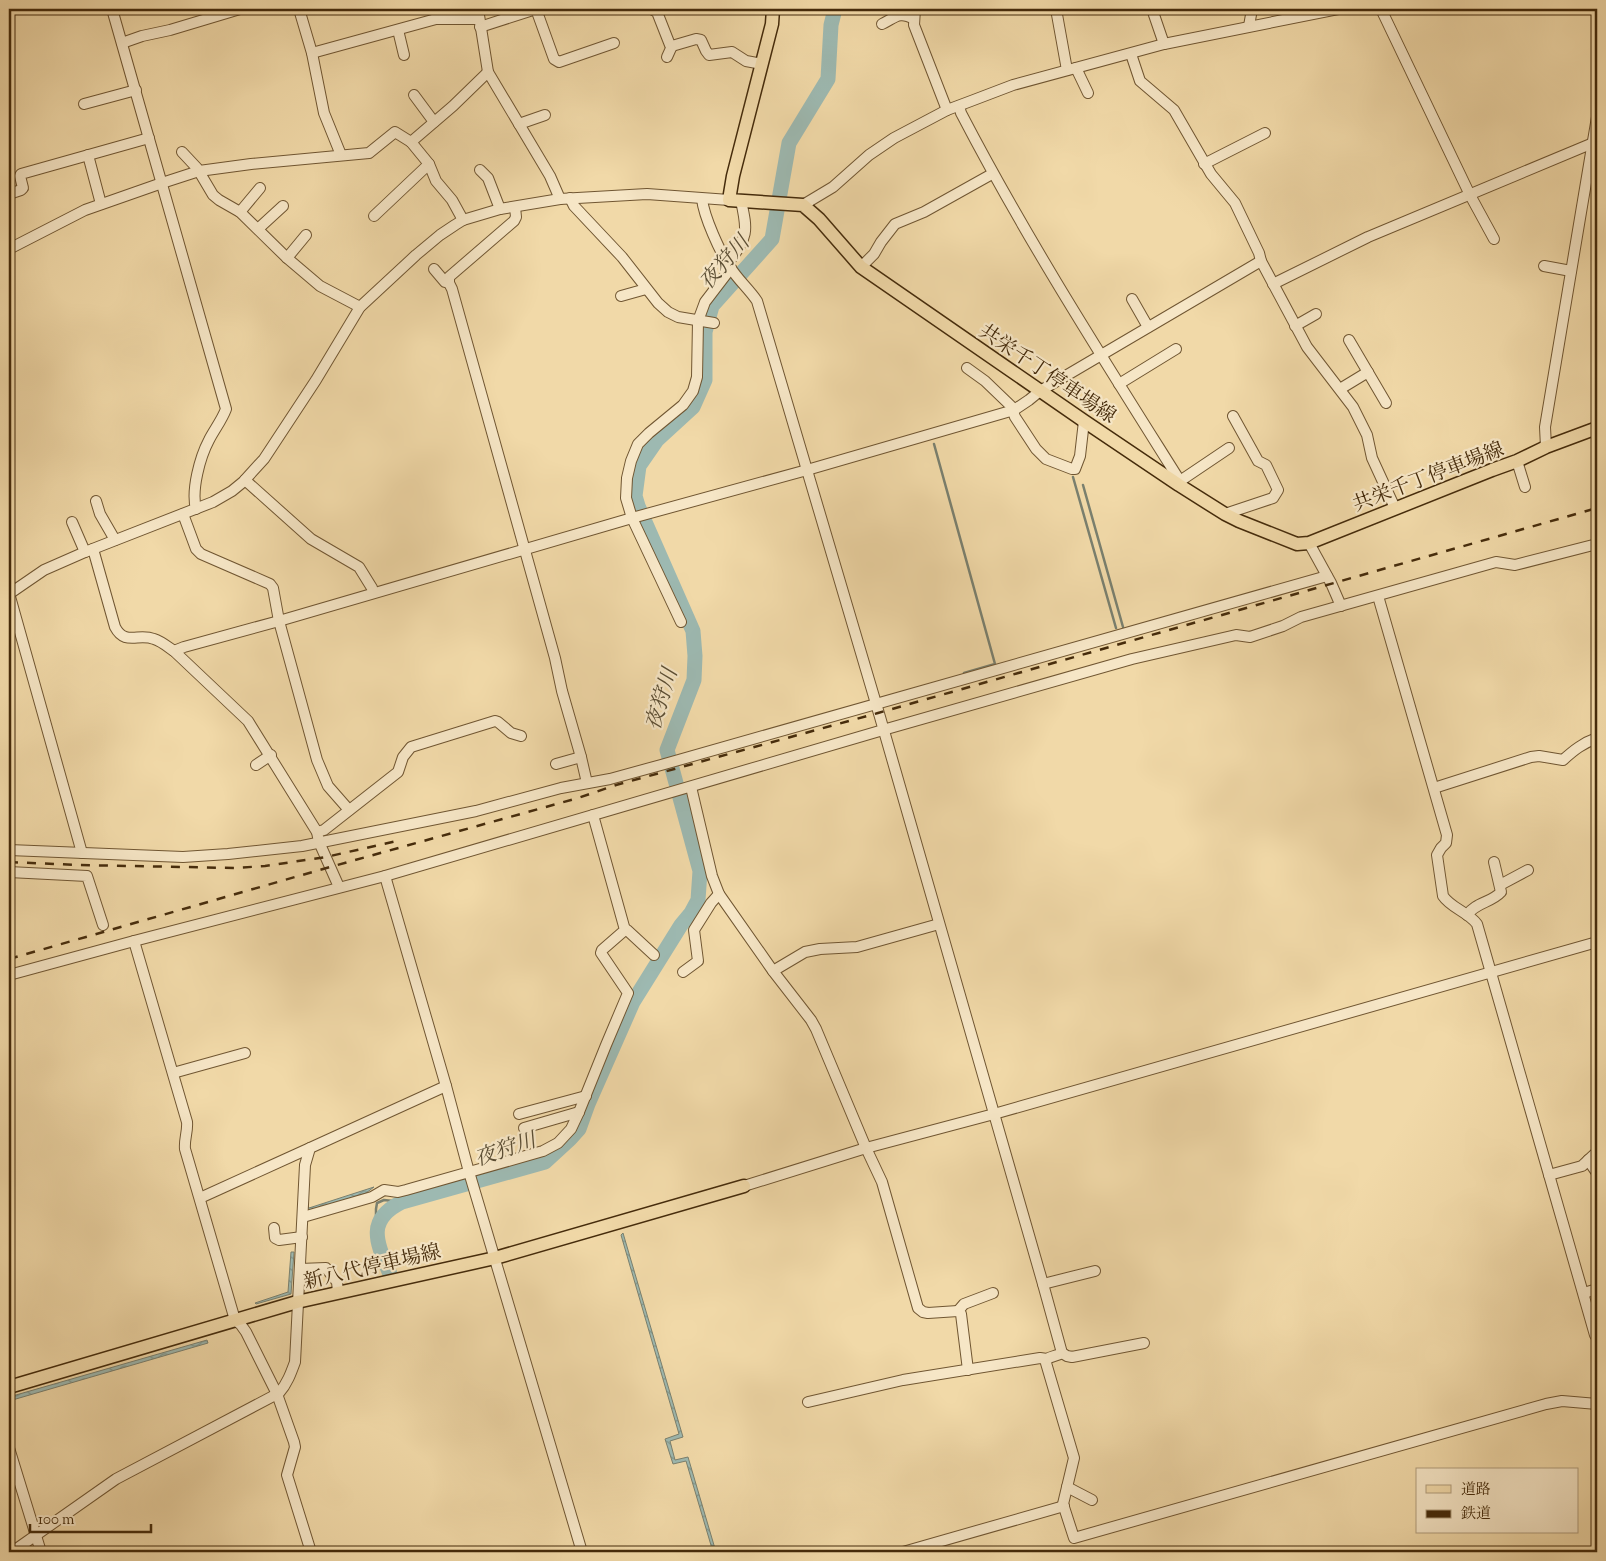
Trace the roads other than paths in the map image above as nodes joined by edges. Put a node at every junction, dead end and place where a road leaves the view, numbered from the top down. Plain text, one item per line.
1 (112, 9) edge
2 (240, 9) edge
3 (298, 9) edge
4 (536, 9) edge
5 (654, 9) edge
6 (773, 9) edge
7 (1056, 9) edge
8 (1152, 9) edge
9 (1252, 9) edge
10 (1338, 9) edge
11 (1381, 9) edge
12 (914, 14) edge
13 (479, 18) edge
14 (882, 24) dead end
15 (1248, 26) junction
16 (398, 30) junction
17 (122, 43) junction
18 (614, 43) dead end
19 (1164, 44) junction
20 (672, 46) junction
21 (312, 53) junction
22 (404, 54) dead end
23 (1131, 54) junction
24 (667, 56) dead end
25 (762, 64) junction
26 (1072, 69) junction
27 (488, 72) junction
28 (136, 90) junction
29 (1088, 93) dead end
30 (414, 95) dead end
31 (84, 104) dead end
32 (959, 106) junction
33 (947, 110) junction
34 (546, 115) dead end
35 (1597, 117) edge
36 (434, 122) junction
37 (519, 124) junction
38 (1265, 133) dead end
39 (149, 138) junction
40 (411, 142) junction
41 (1593, 143) junction
42 (182, 152) dead end
43 (342, 155) junction
44 (88, 156) junction
45 (429, 164) junction
46 (1204, 164) junction
47 (480, 170) dead end
48 (199, 172) junction
49 (992, 174) junction
50 (162, 182) junction
51 (260, 188) dead end
52 (9, 194) edge
53 (1470, 195) junction
54 (565, 198) junction
55 (702, 199) junction
56 (735, 201) junction
57 (101, 204) junction
58 (798, 205) junction
59 (283, 206) dead end
60 (515, 207) junction
61 (500, 209) junction
62 (240, 212) junction
63 (374, 216) dead end
64 (463, 220) junction
65 (259, 228) junction
66 (306, 235) dead end
67 (1494, 239) dead end
68 (9, 249) edge
69 (288, 258) junction
70 (1261, 261) junction
71 (1544, 266) dead end
72 (730, 267) junction
73 (861, 267) junction
74 (434, 269) dead end
75 (1571, 271) junction
76 (449, 283) junction
77 (1273, 284) junction
78 (646, 289) junction
79 (621, 296) dead end
80 (1132, 299) dead end
81 (360, 307) junction
82 (1316, 314) dead end
83 (699, 321) junction
84 (713, 323) dead end
85 (1295, 326) junction
86 (1148, 327) junction
87 (1348, 340) dead end
88 (1176, 349) dead end
89 (1101, 354) junction
90 (967, 368) dead end
91 (1368, 372) junction
92 (1119, 384) junction
93 (1340, 389) junction
94 (1040, 391) junction
95 (1386, 403) dead end
96 (1014, 410) junction
97 (1233, 416) dead end
98 (1084, 421) junction
99 (1597, 428) edge
100 (1546, 447) junction
101 (1229, 448) dead end
102 (1517, 462) junction
103 (807, 470) junction
104 (245, 480) junction
105 (1179, 483) junction
106 (1525, 487) dead end
107 (96, 500) dead end
108 (196, 508) junction
109 (1395, 508) junction
110 (183, 514) junction
111 (1225, 514) junction
112 (633, 518) junction
113 (72, 522) dead end
114 (116, 540) junction
115 (1309, 543) junction
116 (1597, 544) edge
117 (89, 550) junction
118 (525, 550) junction
119 (1327, 576) junction
120 (373, 593) junction
121 (9, 594) edge
122 (1378, 596) junction
123 (1341, 606) junction
124 (279, 622) junction
125 (681, 622) dead end
126 (174, 651) junction
127 (876, 705) junction
128 (882, 730) junction
129 (521, 736) dead end
130 (1597, 738) edge
131 (271, 755) junction
132 (581, 757) junction
133 (556, 764) dead end
134 (256, 765) dead end
135 (587, 783) junction
136 (691, 787) junction
137 (1434, 788) junction
138 (349, 810) junction
139 (592, 815) junction
140 (318, 837) junction
141 (9, 850) edge
142 (82, 853) junction
143 (1494, 862) dead end
144 (1528, 870) dead end
145 (9, 872) edge
146 (385, 876) junction
147 (1500, 885) junction
148 (339, 888) junction
149 (715, 898) junction
150 (1467, 915) junction
151 (939, 924) junction
152 (103, 925) dead end
153 (625, 930) junction
154 (134, 941) junction
155 (1597, 942) edge
156 (654, 955) dead end
157 (773, 971) junction
158 (683, 972) dead end
159 (1490, 972) junction
160 (9, 975) edge
161 (245, 1053) dead end
162 (173, 1073) junction
163 (446, 1086) junction
164 (586, 1096) junction
165 (579, 1112) junction
166 (520, 1114) dead end
167 (994, 1114) junction
168 (524, 1128) dead end
169 (310, 1148) junction
170 (866, 1148) junction
171 (1597, 1152) edge
172 (1588, 1160) junction
173 (1597, 1173) edge
174 (470, 1174) junction
175 (1549, 1175) junction
176 (744, 1186) joint
177 (200, 1198) junction
178 (303, 1217) junction
179 (274, 1228) dead end
180 (302, 1237) junction
181 (495, 1258) junction
182 (300, 1270) junction
183 (1094, 1271) dead end
184 (1044, 1284) junction
185 (1597, 1288) edge
186 (338, 1292) junction
187 (993, 1292) dead end
188 (1584, 1293) junction
189 (297, 1302) junction
190 (958, 1311) junction
191 (235, 1320) junction
192 (1597, 1338) edge
193 (1144, 1343) dead end
194 (1062, 1352) junction
195 (1047, 1359) junction
196 (968, 1370) junction
197 (9, 1387) edge
198 (277, 1394) junction
199 (808, 1402) dead end
200 (1597, 1404) edge
201 (9, 1448) edge
202 (1067, 1487) junction
203 (1092, 1500) dead end
204 (1064, 1506) junction
205 (36, 1536) junction
206 (12, 1552) edge
207 (41, 1552) edge
208 (311, 1552) edge
209 (582, 1552) edge
210 (903, 1552) edge

1 - 17 street
2 - 17 street
3 - 21 street
4 - 13 street
4 - 18 street
5 - 20 street
6 - 25 main road
7 - 26 street
8 - 19 street
9 - 15 street
10 - 15 street
11 - 53 street
12 - 14 street
12 - 33 street
13 - 16 street
13 - 27 street
15 - 19 street
16 - 21 street
16 - 22 street
17 - 28 street
19 - 23 street
20 - 24 street
20 - 25 street
21 - 43 street
23 - 26 street
23 - 46 street
25 - 56 main road
26 - 29 street
26 - 32 street
27 - 36 street
27 - 37 street
28 - 31 street
28 - 39 street
30 - 36 street
32 - 33 street
32 - 49 street
33 - 58 street
34 - 37 street
35 - 41 street
36 - 40 street
37 - 54 street
38 - 46 street
39 - 44 street
39 - 50 street
40 - 43 street
40 - 45 street
41 - 53 street
41 - 75 street
42 - 48 street
43 - 48 street
44 - 52 street
44 - 57 street
45 - 63 street
45 - 64 street
46 - 70 street
47 - 61 street
48 - 50 street
48 - 62 street
49 - 73 street
49 - 89 street
50 - 57 street
50 - 108 street
51 - 62 street
53 - 67 street
53 - 77 street
54 - 55 street
54 - 60 street
54 - 78 street
55 - 56 street
55 - 72 street
56 - 58 main road
56 - 72 street
57 - 68 street
58 - 73 main road, 共栄千丁停車場線
59 - 65 street
60 - 61 street
60 - 76 street
61 - 64 street
62 - 65 street
64 - 81 street
65 - 69 street
66 - 69 street
69 - 81 street
70 - 77 street
70 - 86 street
71 - 75 street
72 - 83 street
72 - 103 street
73 - 94 main road, 共栄千丁停車場線
74 - 76 street
75 - 100 street
76 - 118 street
77 - 85 street
78 - 79 street
78 - 83 street
80 - 86 street
81 - 104 street
82 - 85 street
83 - 84 street
83 - 112 street
85 - 93 street
86 - 89 street
87 - 91 street
88 - 92 street
89 - 92 street
89 - 94 street
90 - 96 street
91 - 93 street
91 - 95 street
92 - 105 street
93 - 109 street
94 - 96 street
94 - 98 main road, 共栄千丁停車場線
96 - 98 street
96 - 103 street
97 - 111 street
98 - 105 main road, 共栄千丁停車場線
99 - 100 main road, 共栄千丁停車場線
100 - 102 main road, 共栄千丁停車場線
101 - 105 street
102 - 106 street
102 - 109 main road, 共栄千丁停車場線
103 - 112 street
103 - 127 street
104 - 108 street
104 - 120 street
105 - 111 main road, 共栄千丁停車場線
107 - 114 street
108 - 110 street
109 - 115 main road, 共栄千丁停車場線
110 - 114 street
110 - 124 street
111 - 115 main road, 共栄千丁停車場線
112 - 118 street
112 - 125 street
113 - 117 street
114 - 117 street
115 - 119 street
116 - 122 street
117 - 121 street
117 - 126 street
118 - 120 street
118 - 132 street
119 - 123 street
119 - 127 street
120 - 124 street
121 - 142 street
122 - 123 street
122 - 137 street
123 - 128 street
124 - 126 street
124 - 138 street
126 - 131 street
127 - 128 street
127 - 135 street
128 - 136 street
128 - 151 street
129 - 138 street
130 - 137 street
131 - 134 street
131 - 140 street
132 - 133 street
132 - 135 street
135 - 140 street
136 - 139 street
136 - 149 street
137 - 150 street
138 - 140 street
139 - 146 street
139 - 153 street
140 - 142 street
140 - 148 street
141 - 142 street
143 - 147 street
144 - 147 street
145 - 152 street
146 - 148 street
146 - 163 street
147 - 150 street
148 - 154 street
149 - 157 street
149 - 158 street
150 - 159 street
151 - 157 street
151 - 167 street
153 - 156 street
153 - 164 street
154 - 160 street
154 - 162 street
155 - 159 street
157 - 170 street
159 - 167 street
159 - 175 street
161 - 162 street
162 - 177 street
163 - 169 street
163 - 174 street
164 - 165 street
164 - 166 street
165 - 168 street
165 - 174 street
167 - 170 street
167 - 184 street
169 - 177 street
169 - 178 street
170 - 176 street
170 - 190 street
171 - 172 street
172 - 173 street
172 - 175 street
174 - 178 street
174 - 181 street
175 - 188 street
176 - 181 main road, 新八代停車場線
177 - 191 street
178 - 180 street
179 - 180 street
180 - 182 street
181 - 186 main road, 新八代停車場線
181 - 209 street
182 - 186 street
182 - 189 street
183 - 184 street
184 - 194 street
185 - 188 street
186 - 189 main road, 新八代停車場線
187 - 190 street
188 - 192 street
189 - 191 main road, 新八代停車場線
189 - 198 street
190 - 196 street
191 - 197 main road, 新八代停車場線
191 - 198 street
193 - 194 street
194 - 195 street
195 - 196 street
195 - 202 street
196 - 199 street
198 - 205 street
198 - 208 street
200 - 204 street
201 - 205 street
202 - 203 street
202 - 204 street
204 - 210 street
205 - 206 street
205 - 207 street

